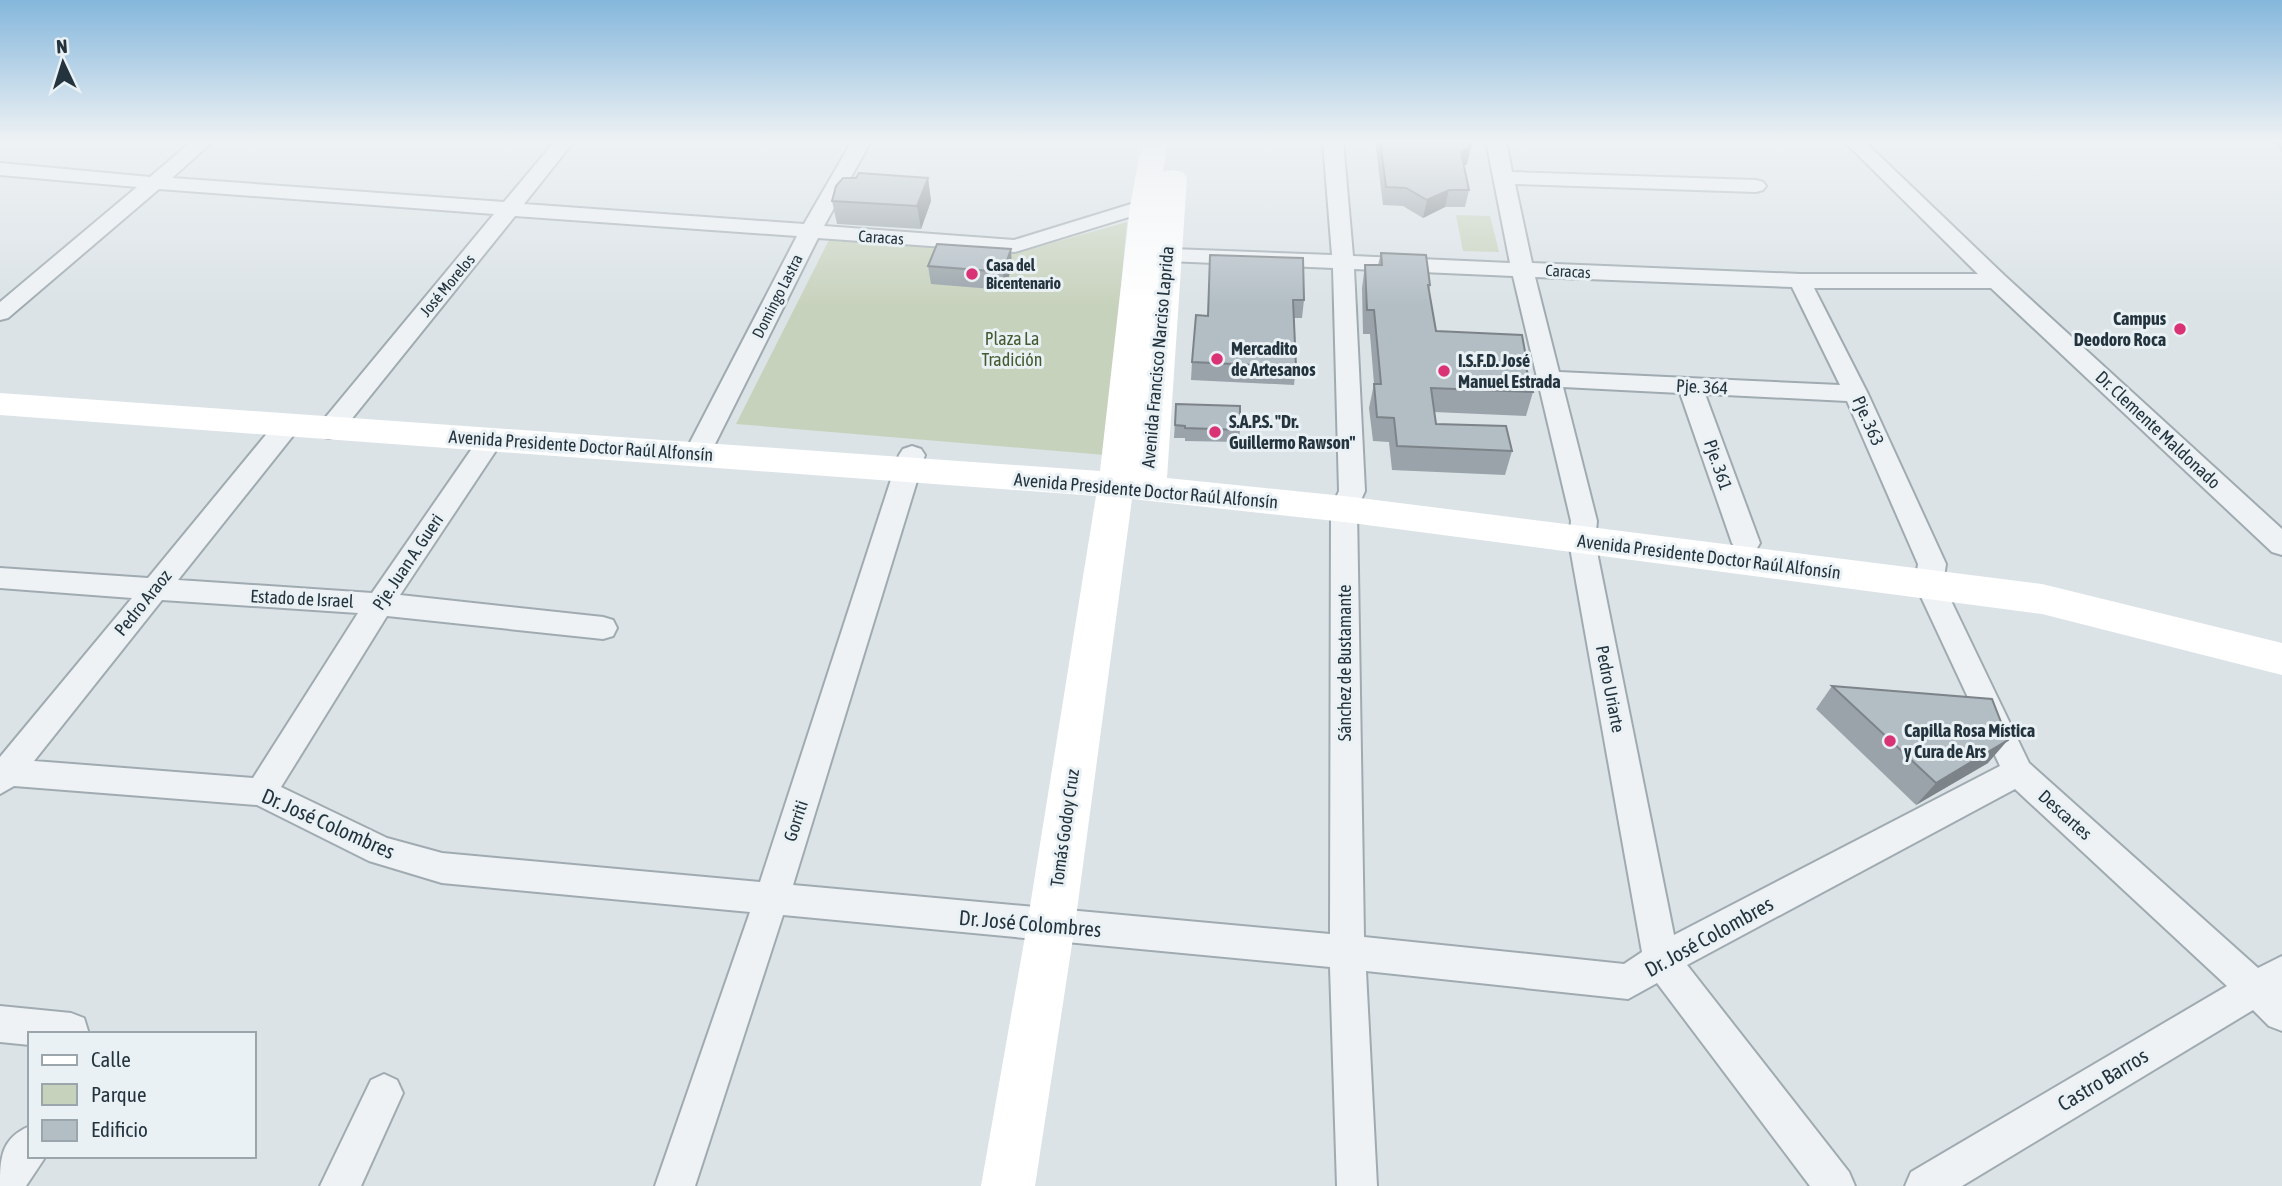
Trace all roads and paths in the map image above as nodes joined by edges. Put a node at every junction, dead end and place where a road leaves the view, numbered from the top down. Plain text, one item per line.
1 (139, 196) edge
2 (337, 196) edge
3 (520, 196) edge
4 (830, 196) edge
5 (1157, 196) edge
6 (1160, 196) edge
7 (1338, 196) edge
8 (1508, 196) edge
9 (1910, 196) edge
10 (1157, 207) junction
11 (510, 209) junction
12 (810, 232) junction
13 (1153, 255) junction
14 (1343, 261) junction
15 (1522, 269) junction
16 (1800, 281) junction
17 (1997, 281) junction
18 (0, 313) edge
19 (1549, 379) junction
20 (1690, 387) junction
21 (0, 389) edge
22 (1856, 394) junction
23 (0, 404) edge
24 (335, 422) junction
25 (287, 426) junction
26 (491, 440) junction
27 (700, 446) junction
28 (910, 463) junction
29 (1133, 479) junction
30 (1348, 500) junction
31 (1583, 531) junction
32 (1746, 543) junction
33 (2282, 545) edge
34 (1931, 574) junction
35 (0, 578) edge
36 (154, 590) junction
37 (379, 604) junction
38 (603, 628) dead end
39 (2282, 640) edge
40 (2282, 659) edge
41 (2018, 772) junction
42 (3, 776) edge
43 (261, 792) junction
44 (771, 900) junction
45 (1051, 925) junction
46 (1347, 953) junction
47 (1661, 960) junction
48 (2274, 991) edge
49 (0, 1024) edge
50 (71, 1032) edge
51 (384, 1093) dead end
52 (28, 1148) edge
53 (3, 1186) edge
54 (340, 1186) edge
55 (675, 1186) edge
56 (1008, 1186) edge
57 (1357, 1186) edge
58 (1835, 1186) edge
59 (1925, 1186) edge

1 - 18 street
2 - 11 street, Caracas
3 - 11 street, José Morelos
4 - 12 street, Domingo Lastra
5 - 10 main road, Avenida Francisco Narciso Laprida
6 - 10 main road, Avenida Francisco Narciso Laprida
7 - 14 street, Sánchez de Bustamante
8 - 15 street, Pedro Uriarte
9 - 17 street, Dr. Clemente Maldonado
10 - 12 street, Caracas
10 - 13 main road, Avenida Francisco Narciso Laprida
11 - 12 street, Caracas
11 - 24 street, José Morelos
12 - 27 street, Domingo Lastra
13 - 14 street, Caracas
13 - 29 main road, Avenida Francisco Narciso Laprida
14 - 15 street, Caracas
14 - 30 street, Sánchez de Bustamante
15 - 16 street, Caracas
15 - 19 street, Pedro Uriarte
16 - 17 street, Caracas
16 - 22 street, Pje. 363
17 - 33 street, Dr. Clemente Maldonado
19 - 20 street, Pje. 364
19 - 31 street, Pedro Uriarte
20 - 22 street, Pje. 364
20 - 32 street, Pje. 361
21 - 24 main road, Avenida Presidente Doctor Raúl Alfonsín
22 - 34 street, Pje. 363
23 - 25 main road, Avenida Presidente Doctor Raúl Alfonsín
24 - 25 main road, Avenida Presidente Doctor Raúl Alfonsín
24 - 26 main road, Avenida Presidente Doctor Raúl Alfonsín
24 - 27 main road, Avenida Presidente Doctor Raúl Alfonsín
25 - 36 street, Pedro Araoz
26 - 27 main road, Avenida Presidente Doctor Raúl Alfonsín
26 - 37 street, Pje. Juan A. Gueri
27 - 28 main road, Avenida Presidente Doctor Raúl Alfonsín
28 - 29 main road, Avenida Presidente Doctor Raúl Alfonsín
28 - 44 street, Gorriti
29 - 30 main road, Avenida Presidente Doctor Raúl Alfonsín
29 - 45 main road, Tomás Godoy Cruz
30 - 31 main road, Avenida Presidente Doctor Raúl Alfonsín
30 - 46 street, Sánchez de Bustamante
31 - 32 main road, Avenida Presidente Doctor Raúl Alfonsín
31 - 34 main road, Avenida Presidente Doctor Raúl Alfonsín
31 - 47 street, Pedro Uriarte
32 - 34 main road, Avenida Presidente Doctor Raúl Alfonsín
34 - 39 main road, Avenida Presidente Doctor Raúl Alfonsín
34 - 40 main road, Avenida Presidente Doctor Raúl Alfonsín
34 - 41 street, Descartes
35 - 36 street, Estado de Israel
36 - 37 street, Estado de Israel
36 - 42 street, Pedro Araoz
37 - 38 street, Estado de Israel
37 - 43 street, Pje. Juan A. Gueri
41 - 47 street, Dr. José Colombres
41 - 48 street, Descartes
42 - 43 street, Dr. José Colombres
43 - 44 street, Dr. José Colombres
44 - 45 street, Dr. José Colombres
44 - 55 street, Gorriti
45 - 46 street, Dr. José Colombres
45 - 56 main road, Tomás Godoy Cruz
46 - 47 street, Dr. José Colombres
46 - 57 street, Sánchez de Bustamante
47 - 58 street, Pedro Uriarte
48 - 59 street, Castro Barros
49 - 50 street
51 - 54 street
52 - 53 street

